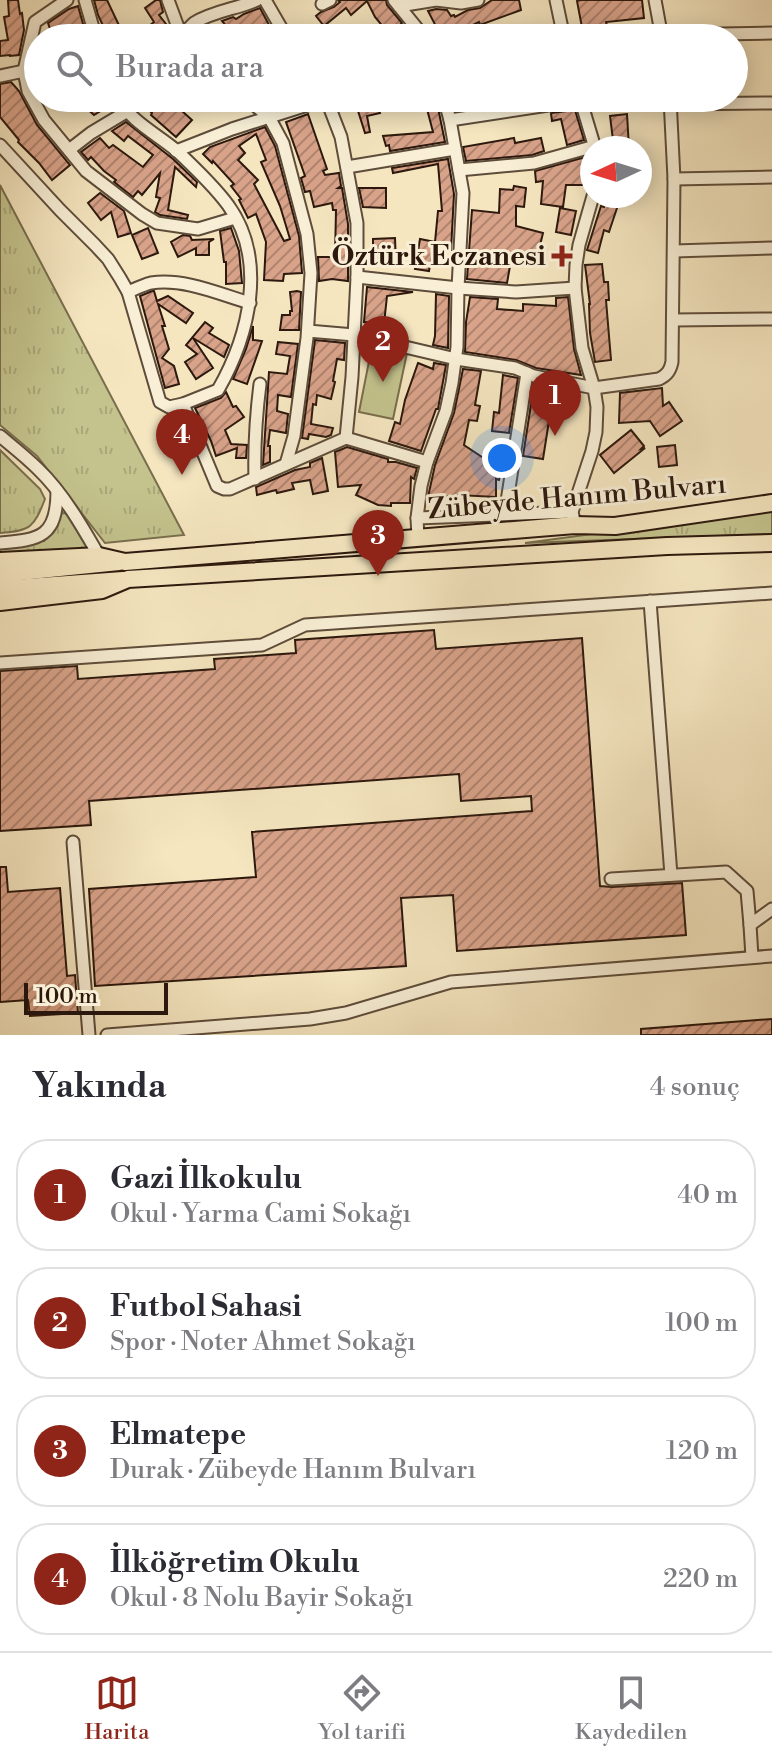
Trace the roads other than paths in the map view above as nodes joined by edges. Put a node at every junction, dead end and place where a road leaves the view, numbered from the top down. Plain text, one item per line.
1 (67, 0) edge
2 (85, 0) edge
3 (168, 0) edge
4 (257, 0) edge
5 (265, 0) edge
6 (478, 0) edge
7 (556, 0) edge
8 (655, 0) edge
9 (397, 3) edge
10 (35, 24) edge
11 (92, 24) edge
12 (176, 24) edge
13 (193, 24) edge
14 (279, 24) edge
15 (414, 24) edge
16 (561, 24) edge
17 (660, 24) edge
18 (772, 33) edge
19 (748, 34) edge
20 (24, 71) edge
21 (0, 76) edge
22 (748, 103) edge
23 (772, 103) edge
24 (39, 112) edge
25 (114, 112) edge
26 (134, 112) edge
27 (263, 112) edge
28 (284, 112) edge
29 (331, 112) edge
30 (448, 112) edge
31 (500, 112) edge
32 (584, 112) edge
33 (671, 112) edge
34 (269, 117) junction
35 (450, 120) junction
36 (592, 136) edge
37 (0, 145) edge
38 (455, 149) junction
39 (69, 150) junction
40 (176, 151) junction
41 (580, 151) edge
42 (347, 167) junction
43 (459, 170) junction
44 (772, 177) edge
45 (674, 179) junction
46 (590, 208) edge
47 (235, 218) junction
48 (772, 248) edge
49 (674, 251) junction
50 (357, 277) junction
51 (458, 288) junction
52 (575, 288) junction
53 (128, 292) junction
54 (250, 303) junction
55 (772, 319) edge
56 (673, 320) junction
57 (308, 331) junction
58 (354, 335) junction
59 (456, 359) junction
60 (527, 373) junction
61 (260, 384) dead end
62 (594, 388) junction
63 (183, 404) junction
64 (0, 436) edge
65 (346, 438) junction
66 (427, 462) junction
67 (286, 464) junction
68 (255, 479) junction
69 (57, 490) junction
70 (772, 503) edge
71 (505, 514) junction
72 (417, 518) junction
73 (574, 518) junction
74 (418, 538) junction
75 (0, 543) edge
76 (772, 543) edge
77 (99, 556) junction
78 (0, 561) edge
79 (127, 571) junction
80 (0, 575) edge
81 (52, 577) junction
82 (0, 588) edge
83 (772, 593) edge
84 (650, 601) junction
85 (0, 602) edge
86 (0, 663) edge
87 (73, 842) dead end
88 (671, 875) junction
89 (611, 879) dead end
90 (772, 909) edge
91 (750, 925) junction
92 (772, 956) edge
93 (752, 957) junction
94 (89, 1035) edge
95 (107, 1035) edge

1 - 10 street
2 - 11 street
3 - 12 street
4 - 13 street
5 - 14 street
6 - 9 street
7 - 16 street
8 - 17 street
9 - 15 street
18 - 19 street
20 - 21 street
22 - 23 street
24 - 39 street
25 - 39 street
26 - 40 street
27 - 34 street
28 - 34 street
29 - 42 street
30 - 35 street
31 - 35 street
32 - 36 street
33 - 45 street
34 - 40 street
34 - 57 street
35 - 38 street
37 - 53 street
38 - 42 street
38 - 43 street
39 - 47 street
40 - 47 street
41 - 43 street
42 - 50 street
43 - 51 street
44 - 45 street
45 - 49 street
46 - 52 street
47 - 54 street
48 - 49 street
49 - 56 street
50 - 51 street
50 - 58 street
51 - 52 street
51 - 59 street
52 - 62 street
53 - 54 street
53 - 63 street
54 - 63 street
55 - 56 street
56 - 62 street
57 - 58 street
57 - 67 street
58 - 59 street
58 - 65 street
59 - 60 street
59 - 66 street
60 - 62 street
60 - 71 street
61 - 68 street
62 - 73 street
63 - 68 street
64 - 69 street
65 - 66 street
65 - 67 street
66 - 72 street
67 - 68 street
69 - 75 street
69 - 77 street
70 - 73 highway, Zübeyde Hanım Bulvarı
71 - 72 street
71 - 73 street
72 - 74 street
73 - 74 highway, Zübeyde Hanım Bulvarı
74 - 79 highway, Zübeyde Hanım Bulvarı
76 - 79 highway, Zübeyde Hanım Bulvarı
77 - 78 highway
77 - 79 highway
79 - 81 main road
79 - 85 highway
80 - 81 main road
81 - 82 main road
83 - 84 street
84 - 86 street
84 - 88 street
87 - 94 street
88 - 89 street
88 - 91 street
90 - 91 street
91 - 93 street
92 - 93 street
93 - 95 street

